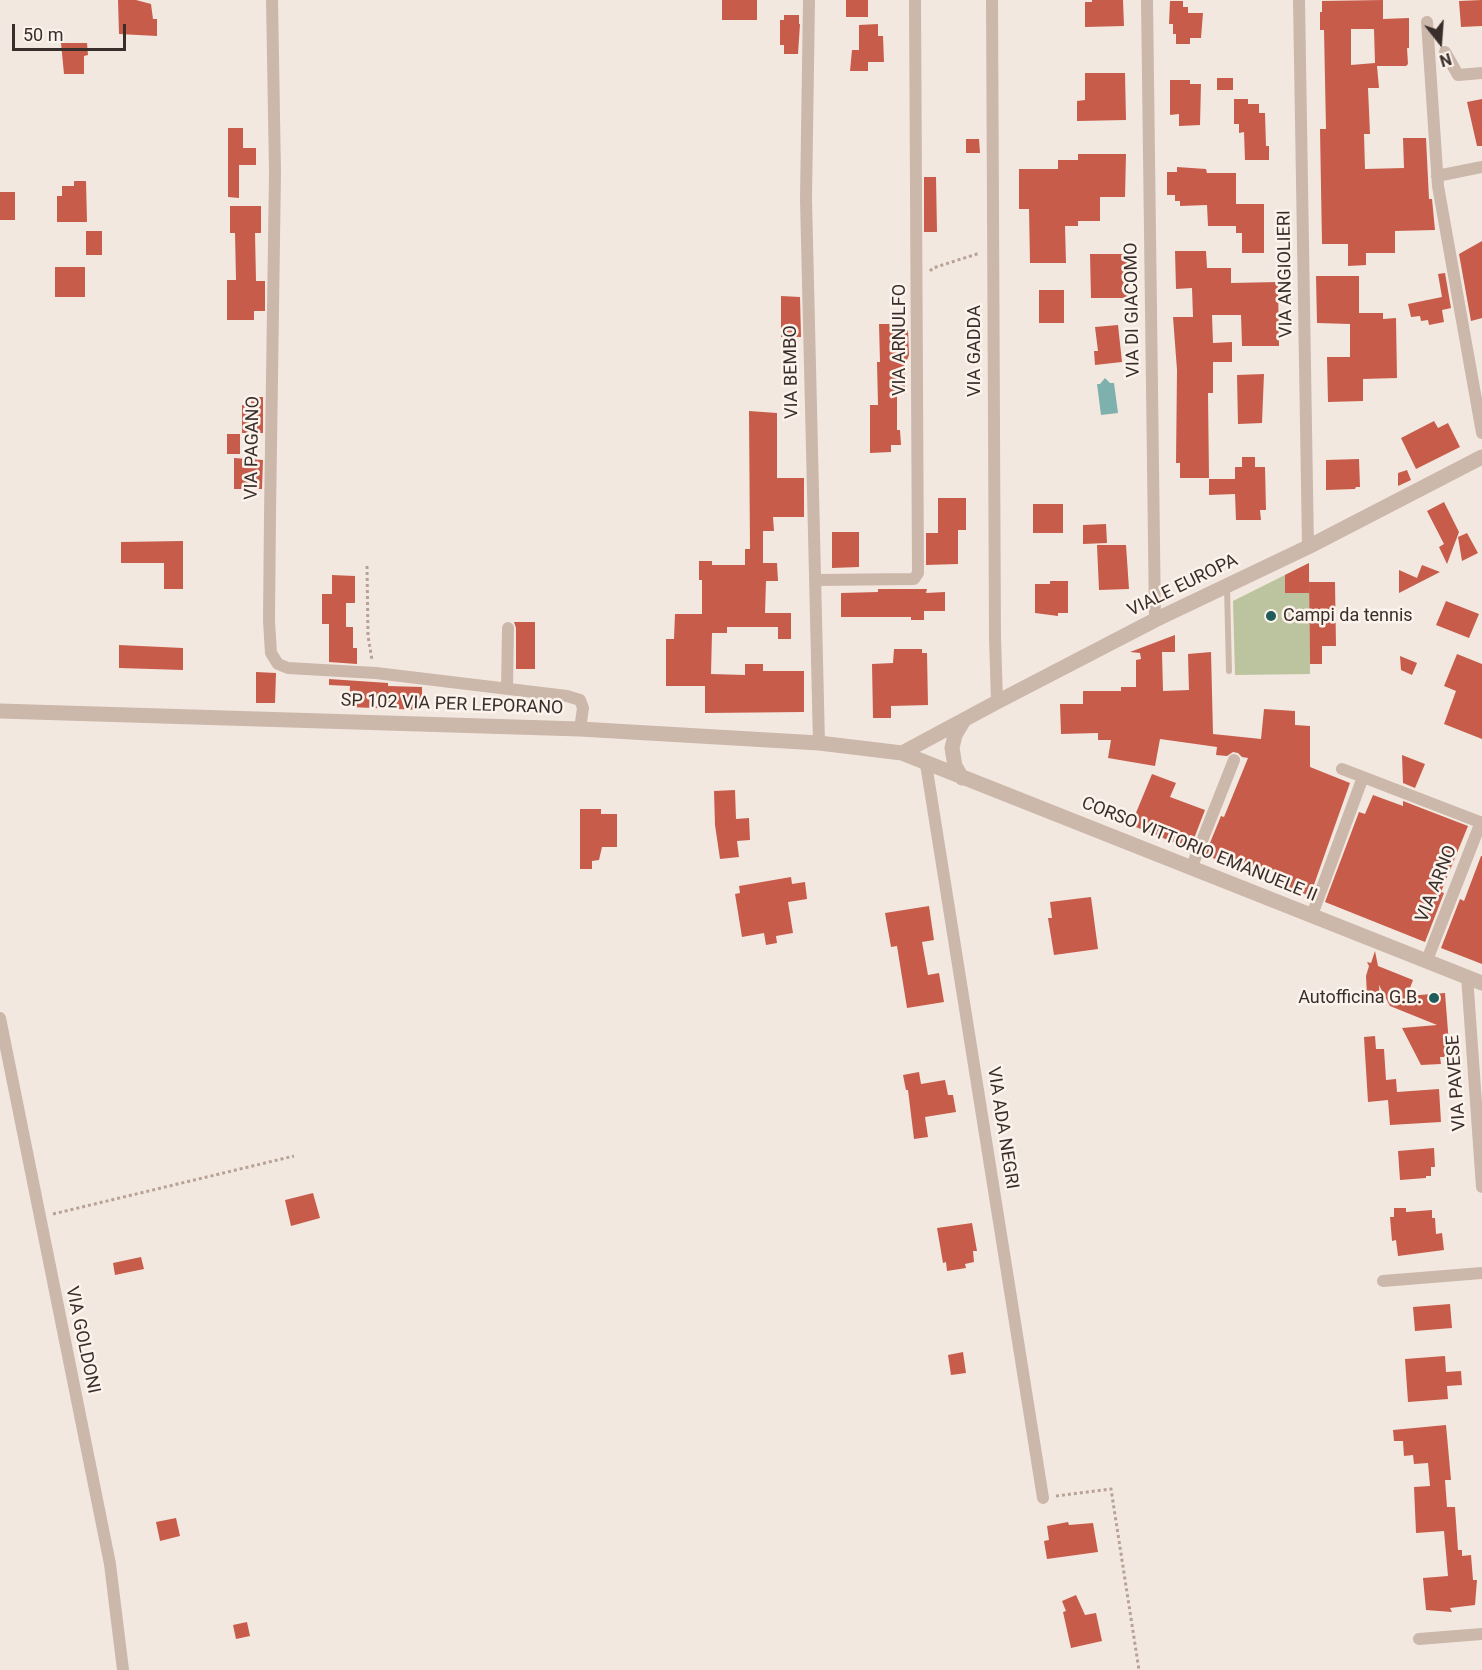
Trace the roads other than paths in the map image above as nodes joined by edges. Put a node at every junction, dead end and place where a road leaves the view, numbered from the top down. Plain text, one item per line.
1 (272, 0) edge
2 (809, 0) edge
3 (915, 0) edge
4 (992, 0) edge
5 (1147, 0) edge
6 (1299, 0) edge
7 (1427, 22) dead end
8 (1445, 52) dead end
9 (1482, 73) edge
10 (1482, 167) edge
11 (1437, 176) junction
12 (1482, 433) edge
13 (1482, 457) edge
14 (1308, 547) junction
15 (815, 580) junction
16 (1227, 585) junction
17 (1155, 620) junction
18 (508, 628) dead end
19 (1229, 671) dead end
20 (507, 688) junction
21 (997, 702) junction
22 (0, 711) edge
23 (965, 719) junction
24 (580, 729) junction
25 (819, 743) junction
26 (902, 753) junction
27 (1234, 760) dead end
28 (926, 764) junction
29 (1342, 769) dead end
30 (1363, 777) junction
31 (962, 778) junction
32 (1482, 822) edge
33 (1192, 866) junction
34 (1311, 915) junction
35 (1427, 960) junction
36 (1467, 976) junction
37 (1482, 983) edge
38 (0, 1018) edge
39 (1482, 1187) edge
40 (1482, 1273) edge
41 (1383, 1281) dead end
42 (1043, 1498) road end
43 (1482, 1634) edge
44 (1419, 1639) dead end
45 (123, 1670) edge

1 - 20 street, VIA PAGANO
2 - 15 street, VIA BEMBO
3 - 15 street, VIA ARNULFO
4 - 21 street, VIA GADDA
5 - 17 street, VIA DI GIACOMO
6 - 14 street, VIA ANGIOLIERI
7 - 11 street
8 - 9 street
10 - 11 street
11 - 12 street
13 - 14 street, VIALE EUROPA
14 - 16 street, VIALE EUROPA
15 - 25 street, VIA BEMBO
16 - 17 street, VIALE EUROPA
16 - 19 lane
17 - 21 street, VIALE EUROPA
18 - 20 street
20 - 24 street, VIA PAGANO
21 - 23 street, VIALE EUROPA
22 - 24 street, SP 102 VIA PER LEPORANO
23 - 26 street, VIALE EUROPA
23 - 31 street
24 - 25 street, SP 102 VIA PER LEPORANO
25 - 26 street, SP 102 VIA PER LEPORANO
26 - 28 street, CORSO VITTORIO EMANUELE II
27 - 33 street
28 - 31 street, CORSO VITTORIO EMANUELE II
28 - 42 street, VIA ADA NEGRI
29 - 30 street
30 - 32 street
30 - 34 street
31 - 33 street, CORSO VITTORIO EMANUELE II
32 - 35 street, VIA ARNO
33 - 34 street, CORSO VITTORIO EMANUELE II
34 - 35 street, CORSO VITTORIO EMANUELE II
35 - 36 street, CORSO VITTORIO EMANUELE II
36 - 37 street, CORSO VITTORIO EMANUELE II
36 - 39 street, VIA PAVESE
38 - 45 street, VIA GOLDONI
40 - 41 street
43 - 44 street

